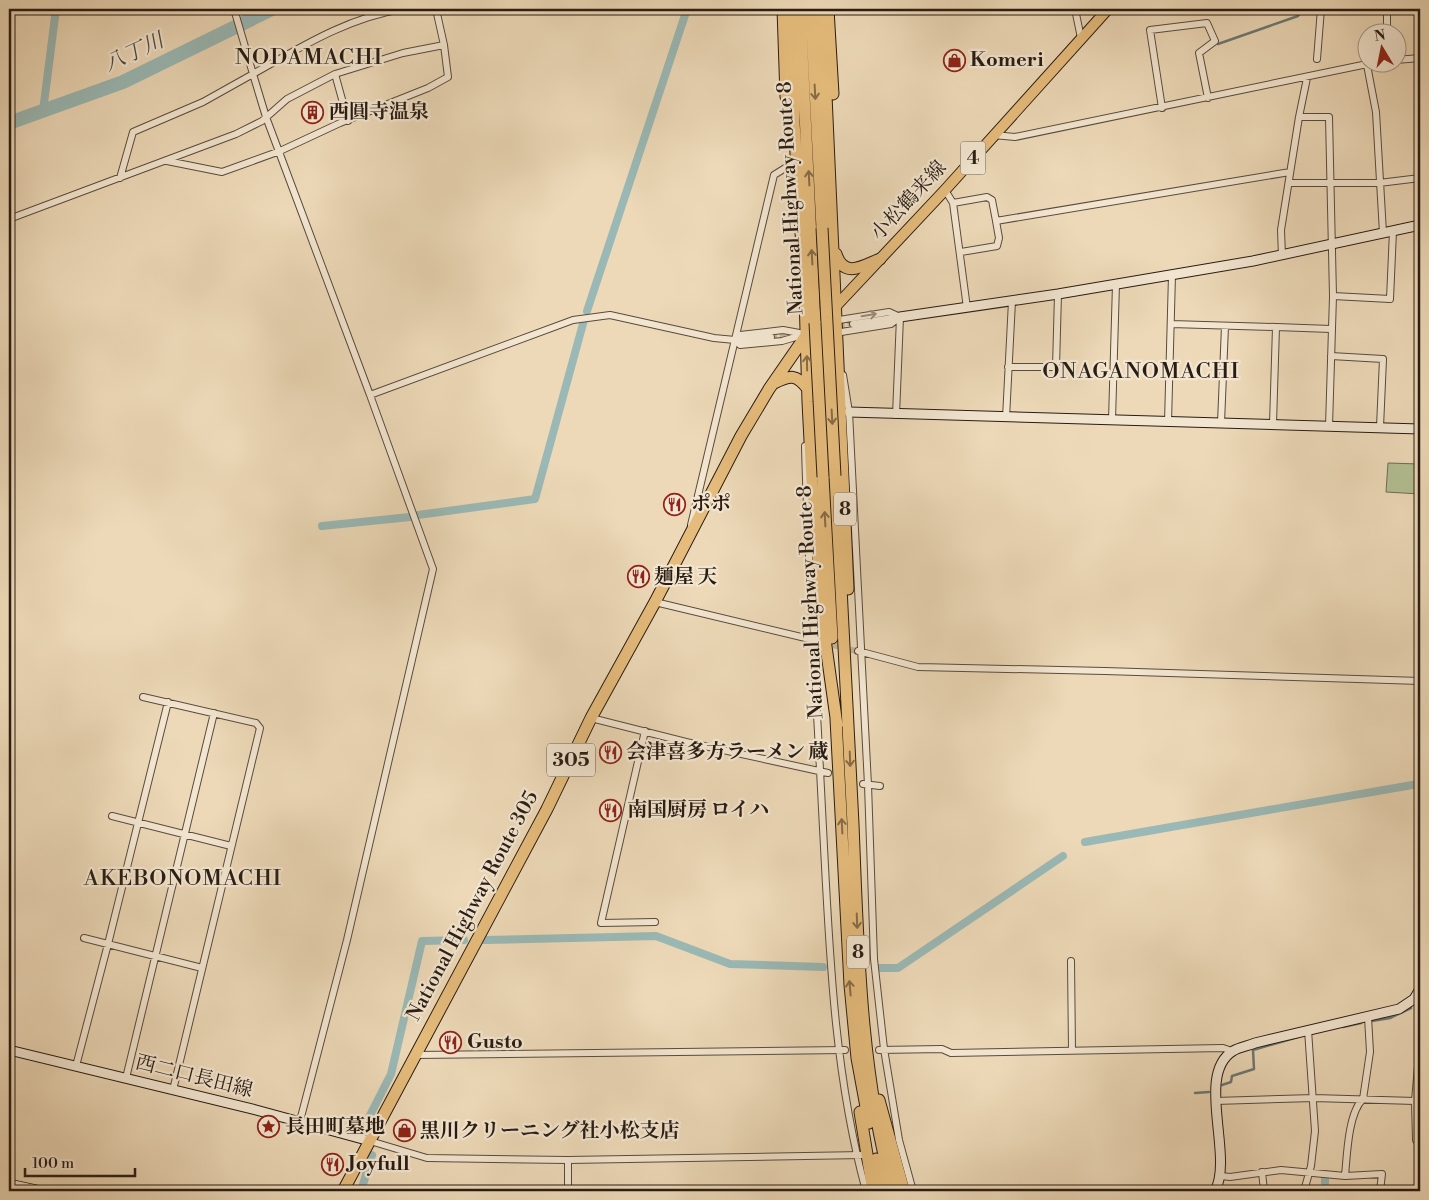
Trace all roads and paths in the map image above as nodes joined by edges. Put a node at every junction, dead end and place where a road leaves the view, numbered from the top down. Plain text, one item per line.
1 (234, 9) edge
2 (402, 9) edge
3 (436, 9) edge
4 (782, 9) edge
5 (792, 9) edge
6 (800, 9) edge
7 (811, 9) edge
8 (818, 9) edge
9 (828, 9) edge
10 (1075, 9) edge
11 (1108, 9) edge
12 (1321, 9) edge
13 (1387, 9) edge
14 (1387, 22) edge
15 (1081, 38) junction
16 (444, 45) junction
17 (1420, 58) edge
18 (1318, 59) dead end
19 (1406, 59) edge
20 (1356, 67) edge
21 (1368, 72) edge
22 (253, 74) junction
23 (335, 74) junction
24 (1307, 78) junction
25 (1208, 98) junction
26 (1162, 108) junction
27 (266, 117) junction
28 (1299, 117) junction
29 (348, 120) junction
30 (993, 135) junction
31 (280, 151) junction
32 (165, 160) junction
33 (790, 165) junction
34 (1290, 172) junction
35 (120, 178) junction
36 (1420, 178) edge
37 (1289, 182) junction
38 (1331, 183) junction
39 (1379, 183) junction
40 (945, 190) junction
41 (953, 203) junction
42 (9, 219) edge
43 (996, 221) junction
44 (1420, 225) edge
45 (816, 227) junction
46 (1388, 232) junction
47 (833, 240) junction
48 (1332, 245) junction
49 (961, 252) junction
50 (1282, 256) junction
51 (880, 259) junction
52 (1172, 275) junction
53 (1116, 284) junction
54 (1058, 294) junction
55 (805, 295) junction
56 (1333, 296) junction
57 (1012, 301) junction
58 (836, 306) junction
59 (967, 308) junction
60 (900, 317) junction
61 (837, 320) junction
62 (853, 324) tunnel mouth
63 (1171, 324) junction
64 (1224, 326) junction
65 (1276, 328) junction
66 (1331, 329) junction
67 (806, 334) junction
68 (838, 334) junction
69 (771, 336) tunnel mouth
70 (735, 340) junction
71 (1331, 356) junction
72 (839, 359) junction
73 (1008, 367) junction
74 (774, 383) junction
75 (808, 389) junction
76 (370, 395) junction
77 (849, 412) junction
78 (896, 414) junction
79 (1006, 418) junction
80 (809, 420) junction
81 (1112, 420) junction
82 (1168, 422) junction
83 (1221, 423) junction
84 (1273, 424) junction
85 (1329, 426) junction
86 (1380, 427) junction
87 (1420, 429) edge
88 (829, 477) junction
89 (689, 534) junction
90 (655, 602) junction
91 (815, 641) junction
92 (858, 651) junction
93 (1420, 681) edge
94 (143, 697) dead end
95 (168, 702) junction
96 (848, 710) junction
97 (214, 713) junction
98 (591, 718) junction
99 (837, 725) junction
100 (646, 731) junction
101 (820, 772) junction
102 (828, 773) dead end
103 (865, 785) junction
104 (880, 786) dead end
105 (112, 816) dead end
106 (138, 822) junction
107 (185, 834) junction
108 (231, 846) junction
109 (655, 922) dead end
110 (84, 938) dead end
111 (108, 944) junction
112 (156, 956) junction
113 (1071, 961) dead end
114 (202, 968) junction
115 (1420, 989) edge
116 (1368, 1017) junction
117 (1308, 1030) junction
118 (1420, 1043) edge
119 (866, 1047) junction
120 (9, 1050) edge
121 (841, 1050) junction
122 (882, 1050) junction
123 (1072, 1050) junction
124 (1232, 1051) junction
125 (415, 1056) junction
126 (857, 1058) junction
127 (76, 1066) junction
128 (126, 1078) junction
129 (172, 1090) junction
130 (1314, 1098) junction
131 (1363, 1099) junction
132 (1215, 1101) junction
133 (1415, 1101) junction
134 (300, 1121) junction
135 (1420, 1140) edge
136 (370, 1141) junction
137 (860, 1155) junction
138 (568, 1160) junction
139 (1262, 1172) junction
140 (1308, 1172) junction
141 (1221, 1176) junction
142 (1345, 1176) junction
143 (9, 1184) edge
144 (41, 1191) edge
145 (342, 1191) edge
146 (568, 1191) edge
147 (866, 1191) edge
148 (873, 1191) edge
149 (884, 1191) edge
150 (893, 1191) edge
151 (904, 1191) edge
152 (913, 1191) edge
153 (1215, 1191) edge
154 (1264, 1191) edge
155 (1304, 1191) edge
156 (1380, 1191) edge

1 - 22 street
2 - 22 street
3 - 16 street
4 - 33 highway
55 -> 5 highway, 8
45 -> 6 highway, National Highway Route 8 / 8
7 -> 45 highway, National Highway Route 8 / 8
8 - 47 highway, 8
9 - 47 highway
10 - 15 street
11 - 15 main road, 小松鶴来線 / 4
12 - 18 street
13 - 14 street
15 - 30 main road, 小松鶴来線 / 4
16 - 23 street
16 - 29 street
17 - 19 street
20 - 24 street
21 - 39 street
22 - 27 street
22 - 35 street
23 - 27 street
23 - 29 street
24 - 25 street
24 - 28 street
25 - 26 street
25 - 26 street
26 - 30 street
27 - 31 street
27 - 32 street
28 - 34 street
28 - 38 street
29 - 31 street
30 - 40 main road, 小松鶴来線 / 4
31 - 32 street
31 - 76 street
32 - 35 street
33 - 55 highway
33 - 70 street
34 - 37 street
34 - 43 street
35 - 42 street
36 - 39 street
37 - 38 street
37 - 50 street
38 - 39 street
38 - 48 street
39 - 46 street
40 - 41 street
40 - 51 main road, 小松鶴来線 / 4
41 - 43 street
41 - 49 street
43 - 49 street
44 - 46 street
45 - 88 highway, National Highway Route 8 / 8, bridge
46 - 48 street
46 - 56 street
47 - 51 highway
47 - 58 highway, 8
48 - 50 street
48 - 56 street
49 - 59 street
50 - 52 street
51 - 58 main road, 小松鶴来線 / 4
52 - 53 street
52 - 63 street
53 - 54 street
53 - 81 street
54 - 57 street
54 - 73 street
55 - 67 highway, 8
56 - 66 street
57 - 59 street
57 - 73 street
58 - 61 highway, 8
58 - 67 highway, National Highway Route 305 / 305
59 - 60 street
61 -> 60 street
60 - 62 street
60 - 68 street
60 - 78 street
61 - 67 street
61 - 68 highway, 8
63 - 64 street
63 - 82 street
64 - 65 street
64 - 83 street
65 - 66 street
65 - 84 street
66 - 71 street
67 - 68 street
67 - 70 street
67 - 70 street
67 - 74 highway, National Highway Route 305 / 305
75 -> 67 highway, 8
68 - 72 highway, 8
69 - 70 street
70 - 76 street
70 - 89 street
71 - 85 street
71 - 86 street
72 - 77 street
72 - 96 highway, 8
73 - 79 street
74 - 75 highway
74 - 89 highway, National Highway Route 305 / 305
75 - 80 highway, 8
76 - 134 street
77 - 78 street
77 - 92 street
78 - 79 street
79 - 81 street
80 - 91 street
80 - 99 highway, 8
81 - 82 street
82 - 83 street
83 - 84 street
84 - 85 street
85 - 86 street
86 - 87 street
88 - 96 highway, National Highway Route 8 / 8
99 -> 88 highway, National Highway Route 8 / 8
89 - 90 highway, National Highway Route 305 / 305
90 - 91 street
90 - 98 highway, National Highway Route 305 / 305
91 - 101 street
92 - 93 street
92 - 103 street
94 - 95 street
95 - 97 street
95 - 106 street
96 -> 119 highway, National Highway Route 8 / 8
97 - 107 street
97 - 108 street
98 - 100 street
98 - 125 highway, National Highway Route 305 / 305
126 -> 99 highway, National Highway Route 8 / 8
100 - 101 street
100 - 109 street
101 - 102 street
101 - 121 street
103 - 104 street
103 - 122 street
105 - 106 street
106 - 107 street
106 - 111 street
107 - 108 street
107 - 112 street
108 - 114 street
110 - 111 street
111 - 112 street
111 - 127 street
112 - 114 street
112 - 128 street
113 - 123 street
114 - 129 street
115 - 116 street
116 - 117 street
116 - 131 street
117 - 124 street
117 - 130 street
118 - 133 street
119 - 150 highway, National Highway Route 8 / 8
119 - 151 highway, 8
120 - 127 street, 西二口長田線
121 - 125 street
121 - 137 street
122 - 123 street
122 - 152 street
123 - 124 street
124 - 132 street
125 - 136 highway, National Highway Route 305 / 305
126 - 148 highway, 8
126 - 149 highway, National Highway Route 8 / 8
127 - 128 street, 西二口長田線
128 - 129 street, 西二口長田線
129 - 134 street, 西二口長田線
130 - 131 street
130 - 132 street
130 - 140 street
131 - 133 street
131 - 142 street
132 - 141 street
133 - 135 street
134 - 136 street, 西二口長田線
136 - 138 street
136 - 145 highway, National Highway Route 305 / 305
137 - 138 street
137 - 147 street
138 - 146 street
139 - 140 street
139 - 141 street
139 - 154 street
140 - 142 street
140 - 155 street
141 - 153 street
142 - 156 street
143 - 144 street

